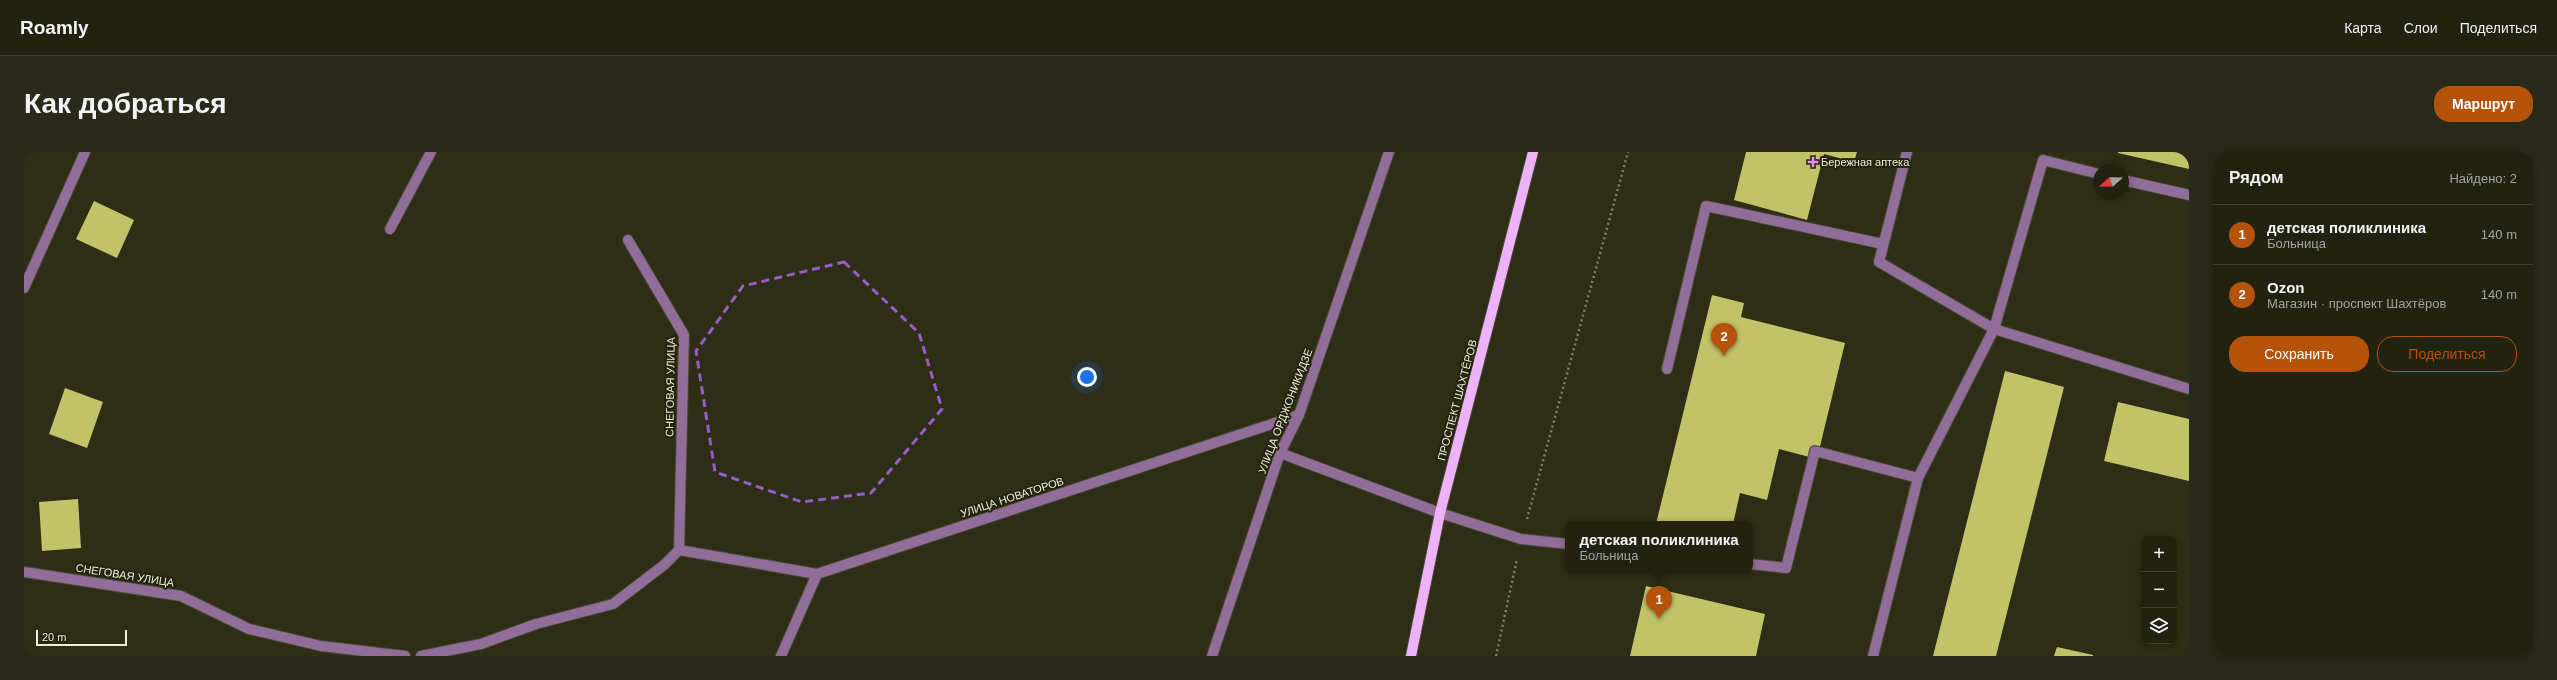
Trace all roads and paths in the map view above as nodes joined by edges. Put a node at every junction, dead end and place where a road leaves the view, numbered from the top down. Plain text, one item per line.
1 (85, 152) edge
2 (431, 152) edge
3 (1389, 152) edge
4 (1533, 152) edge
5 (1628, 152) edge
6 (1907, 152) edge
7 (2093, 172) edge
8 (2129, 181) edge
9 (2189, 195) edge
10 (390, 229) dead end
11 (628, 240) dead end
12 (1883, 244) junction
13 (24, 288) edge
14 (1994, 329) junction
15 (1667, 369) dead end
16 (2189, 389) edge
17 (1299, 415) junction
18 (1280, 453) junction
19 (1918, 478) junction
20 (1440, 513) junction
21 (1521, 539) junction
22 (1565, 544) edge
23 (679, 550) junction
24 (1753, 564) edge
25 (24, 572) edge
26 (817, 574) junction
27 (405, 656) edge
28 (420, 656) edge
29 (781, 656) edge
30 (1212, 656) edge
31 (1410, 656) edge
32 (1496, 656) edge
33 (1873, 656) edge

1 - 13 street
2 - 10 street
3 - 17 street, УЛИЦА ОРДЖОНИКИДЗЕ
4 - 20 main road, ПРОСПЕКТ ШАХТЁРОВ
5 - 21 path
6 - 12 street
7 - 14 street
8 - 9 street
11 - 23 street, СНЕГОВАЯ УЛИЦА
12 - 14 street
12 - 15 street
14 - 16 street
14 - 19 street
17 - 18 street, УЛИЦА ОРДЖОНИКИДЗЕ
17 - 26 street, УЛИЦА НОВАТОРОВ
18 - 20 street
18 - 30 street, УЛИЦА ОРДЖОНИКИДЗЕ
19 - 24 street
19 - 33 street
20 - 21 street
20 - 31 main road, ПРОСПЕКТ ШАХТЁРОВ
21 - 22 street
21 - 32 path
23 - 26 street
23 - 28 street
25 - 27 street, СНЕГОВАЯ УЛИЦА
26 - 29 street

